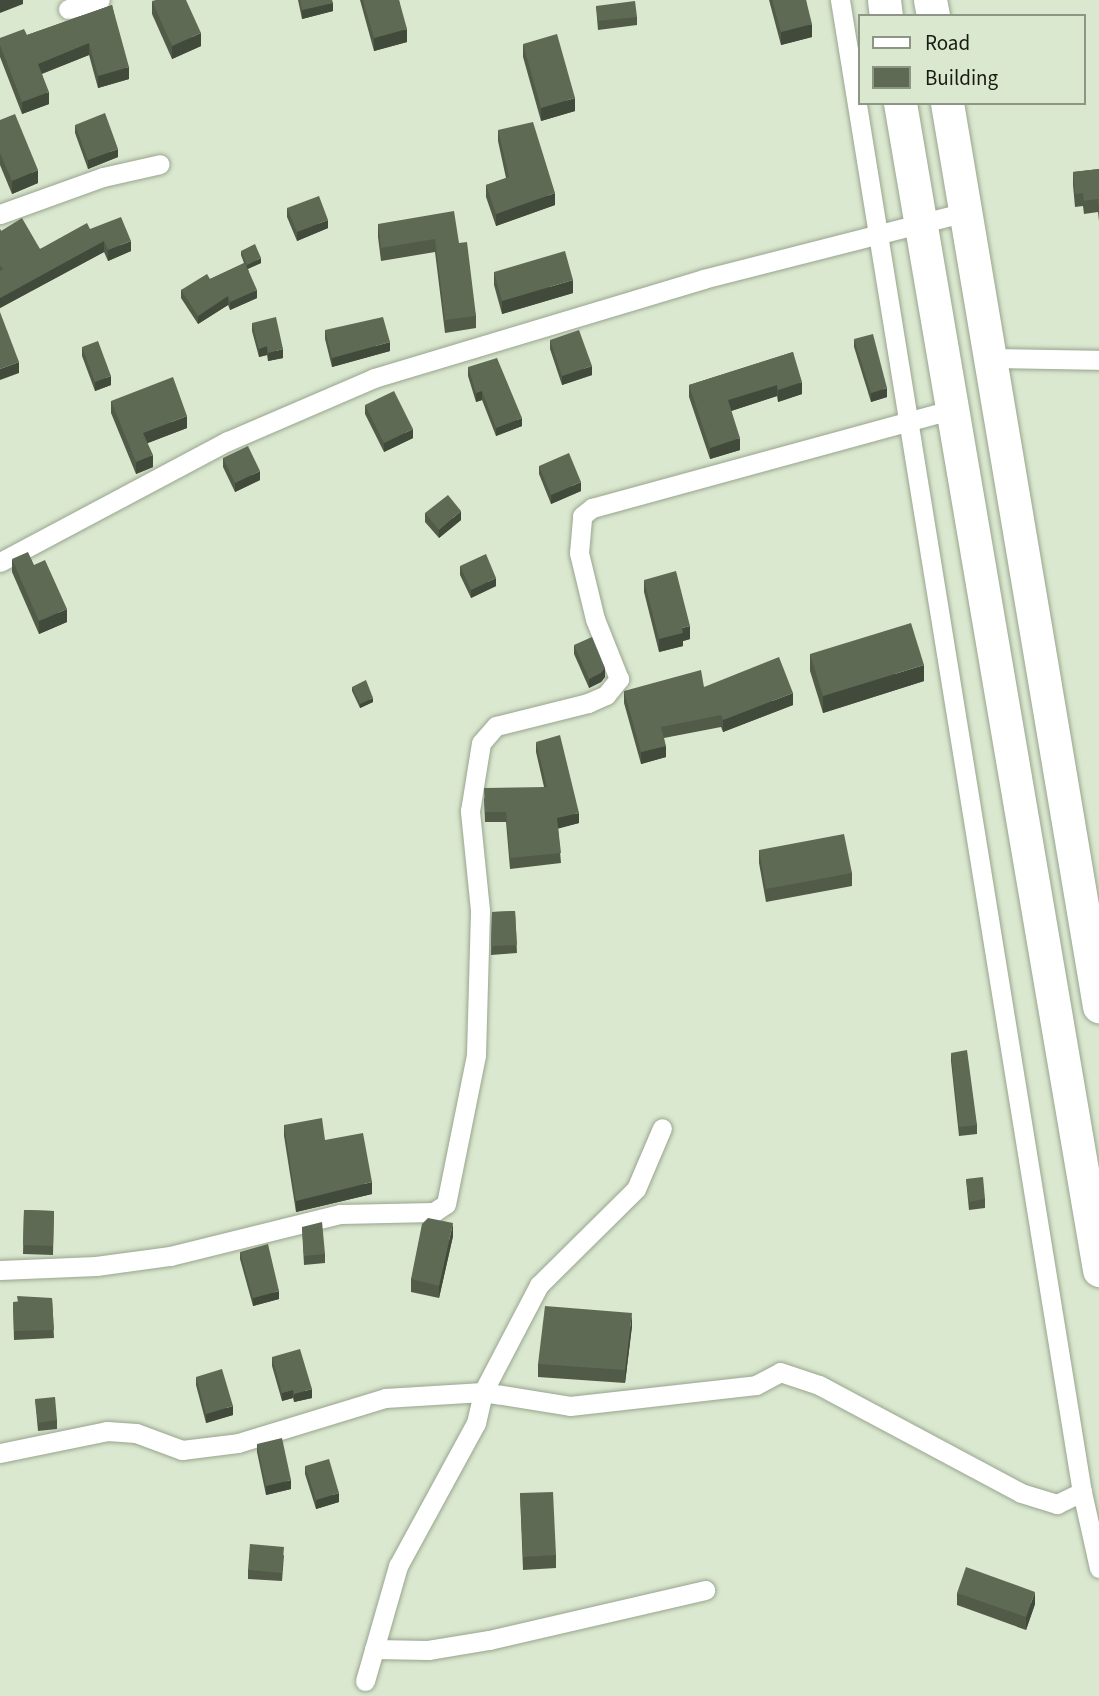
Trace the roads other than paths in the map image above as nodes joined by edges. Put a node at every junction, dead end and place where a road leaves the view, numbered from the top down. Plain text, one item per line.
1 (100, 0) edge
2 (840, 0) edge
3 (68, 9) dead end
4 (901, 105) edge
5 (947, 105) edge
6 (160, 164) dead end
7 (965, 212) junction
8 (0, 214) edge
9 (921, 227) junction
10 (879, 236) junction
11 (989, 358) junction
12 (1099, 360) edge
13 (951, 410) junction
14 (912, 421) junction
15 (0, 562) edge
16 (1090, 887) edge
17 (1099, 1006) edge
18 (663, 1128) dead end
19 (0, 1270) edge
20 (1099, 1270) edge
21 (482, 1392) junction
22 (0, 1453) edge
23 (1082, 1492) junction
24 (1099, 1568) edge
25 (705, 1590) dead end
26 (374, 1649) junction
27 (365, 1681) dead end

1 - 3 street
2 - 10 street
4 - 9 highway
5 - 7 highway
6 - 8 street
7 - 9 street
7 - 11 highway
9 - 10 street
9 - 13 highway
10 - 14 street
10 - 15 street
11 - 12 street
11 - 16 highway
13 - 14 street
13 - 20 highway
14 - 19 street
14 - 23 street
16 - 17 highway
18 - 21 street
21 - 22 street
21 - 23 street
21 - 26 street
23 - 24 street
25 - 26 street
26 - 27 street

